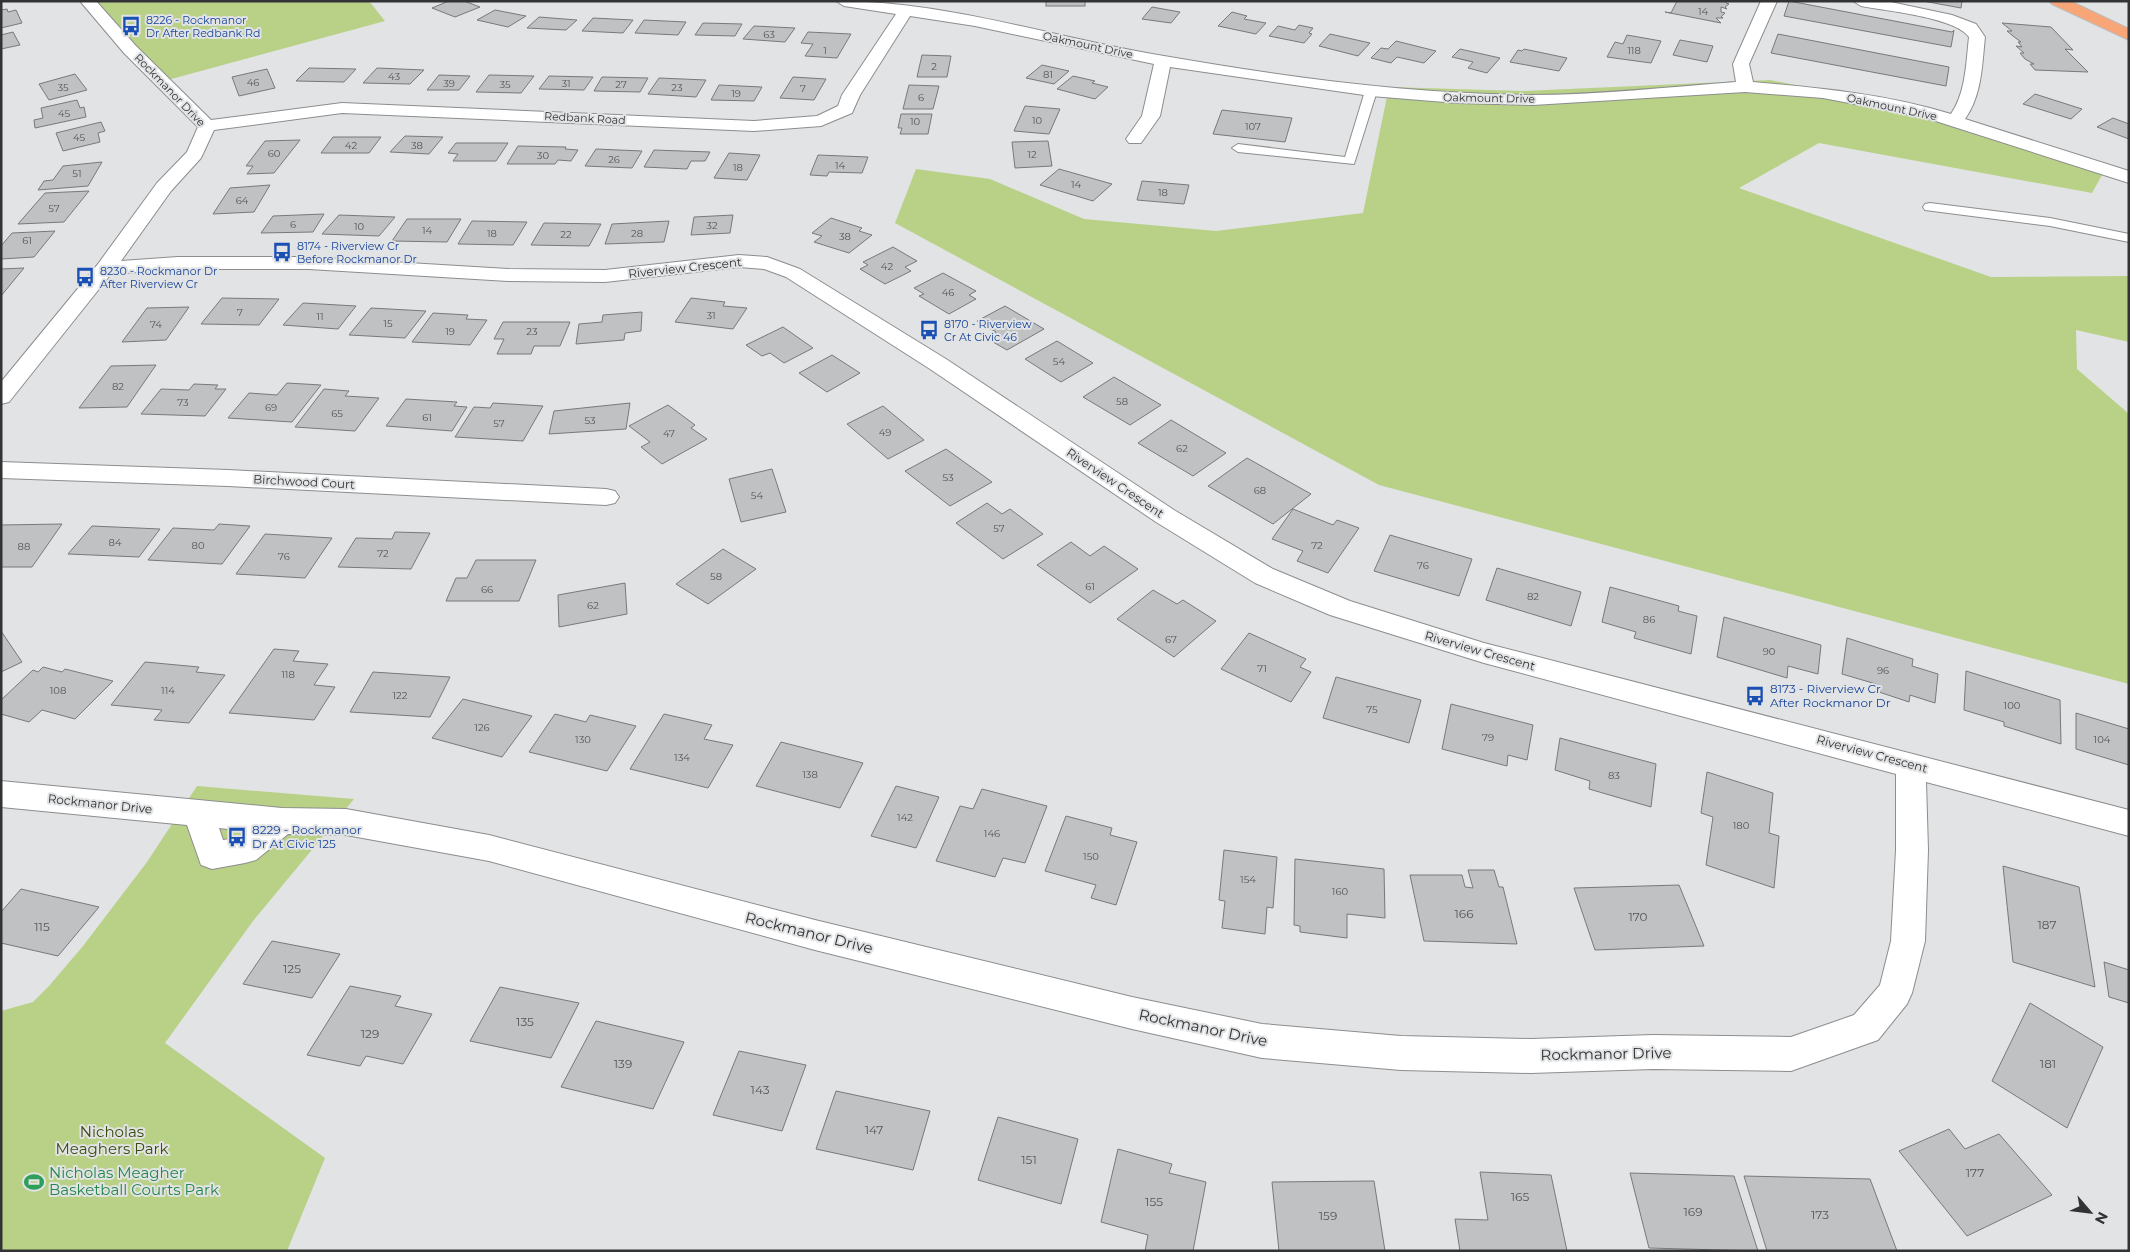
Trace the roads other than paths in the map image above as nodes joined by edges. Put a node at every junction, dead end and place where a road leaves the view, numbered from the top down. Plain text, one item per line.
1 (88, 1) edge
2 (844, 1) edge
3 (1769, 1) edge
4 (1861, 1) edge
5 (2057, 1) edge
6 (905, 11) junction
7 (2129, 35) edge
8 (1163, 61) junction
9 (1745, 87) junction
10 (1371, 91) junction
11 (1955, 121) junction
12 (207, 126) junction
13 (1135, 139) dead end
14 (1238, 148) dead end
15 (2129, 178) edge
16 (1930, 207) dead end
17 (2129, 238) edge
18 (105, 268) junction
19 (1, 397) edge
20 (1, 470) edge
21 (606, 497) dead end
22 (1911, 764) junction
23 (1, 794) edge
24 (2129, 822) edge

1 - 12 street, Rockmanor Drive
2 - 6 street, Oakmount Drive
3 - 9 street
4 - 11 street
5 - 7 highway
6 - 8 street, Oakmount Drive
6 - 12 street, Redbank Road
8 - 10 street, Oakmount Drive
8 - 13 street
9 - 10 street, Oakmount Drive
9 - 11 street, Oakmount Drive
10 - 14 lane
11 - 15 street, Oakmount Drive
12 - 18 street, Rockmanor Drive
16 - 17 lane
18 - 19 street, Rockmanor Drive
18 - 22 street, Riverview Crescent
20 - 21 street, Birchwood Court
22 - 23 street, Rockmanor Drive
22 - 24 street, Riverview Crescent

